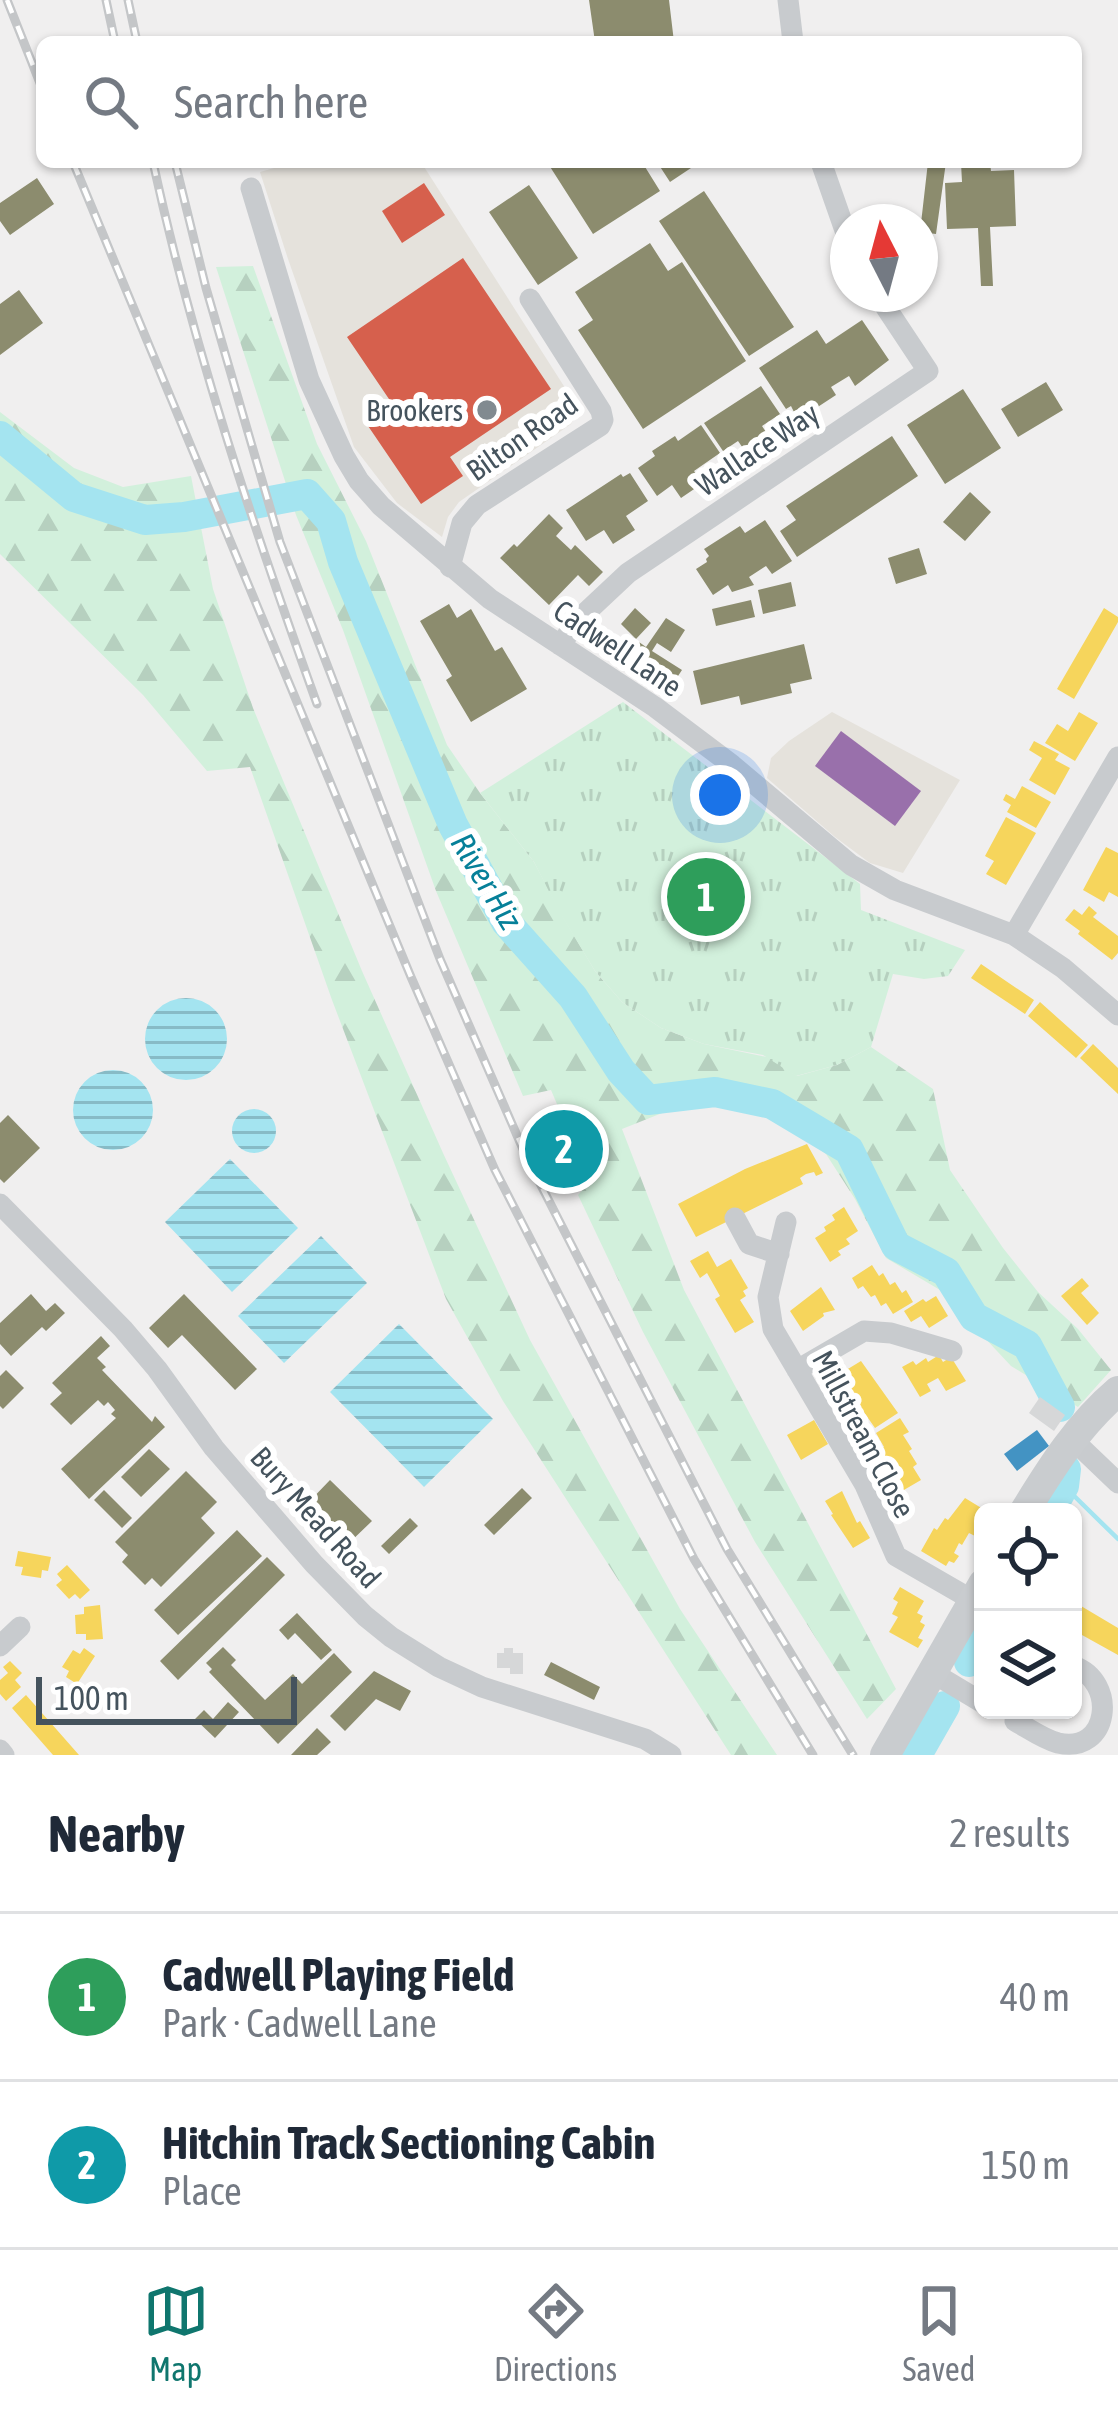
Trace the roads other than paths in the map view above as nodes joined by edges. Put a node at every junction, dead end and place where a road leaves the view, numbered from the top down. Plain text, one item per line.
1 (788, 0) edge
2 (792, 36) edge
3 (823, 168) edge
4 (251, 188) dead end
5 (836, 204) edge
6 (530, 299) dead end
7 (889, 312) edge
8 (450, 567) junction
9 (560, 645) junction
10 (1118, 757) edge
11 (1015, 935) junction
12 (1118, 1015) edge
13 (0, 1204) edge
14 (735, 1218) dead end
15 (786, 1222) dead end
16 (779, 1254) junction
17 (952, 1351) dead end
18 (797, 1370) junction
19 (1118, 1391) edge
20 (1072, 1439) junction
21 (1118, 1483) edge
22 (1030, 1503) edge
23 (974, 1590) edge
24 (974, 1601) edge
25 (20, 1627) dead end
26 (0, 1646) edge
27 (1082, 1669) edge
28 (933, 1672) junction
29 (974, 1697) edge
30 (1018, 1719) edge
31 (1110, 1731) edge
32 (671, 1755) edge
33 (885, 1755) edge

1 - 2 street
3 - 5 street
4 - 8 street, Cadwell Lane
6 - 8 street, Bilton Road
7 - 9 street, Wallace Way
8 - 9 street, Cadwell Lane
9 - 11 street, Cadwell Lane
10 - 11 street
11 - 12 street, Cadwell Lane
13 - 32 street, Bury Mead Road
14 - 16 street
15 - 16 street, Millstream Close
16 - 18 street, Millstream Close
17 - 18 street
18 - 23 street, Millstream Close
19 - 20 street
20 - 21 street
20 - 22 street
24 - 28 street
25 - 26 street
27 - 31 street
28 - 29 street
28 - 33 street
30 - 31 street

